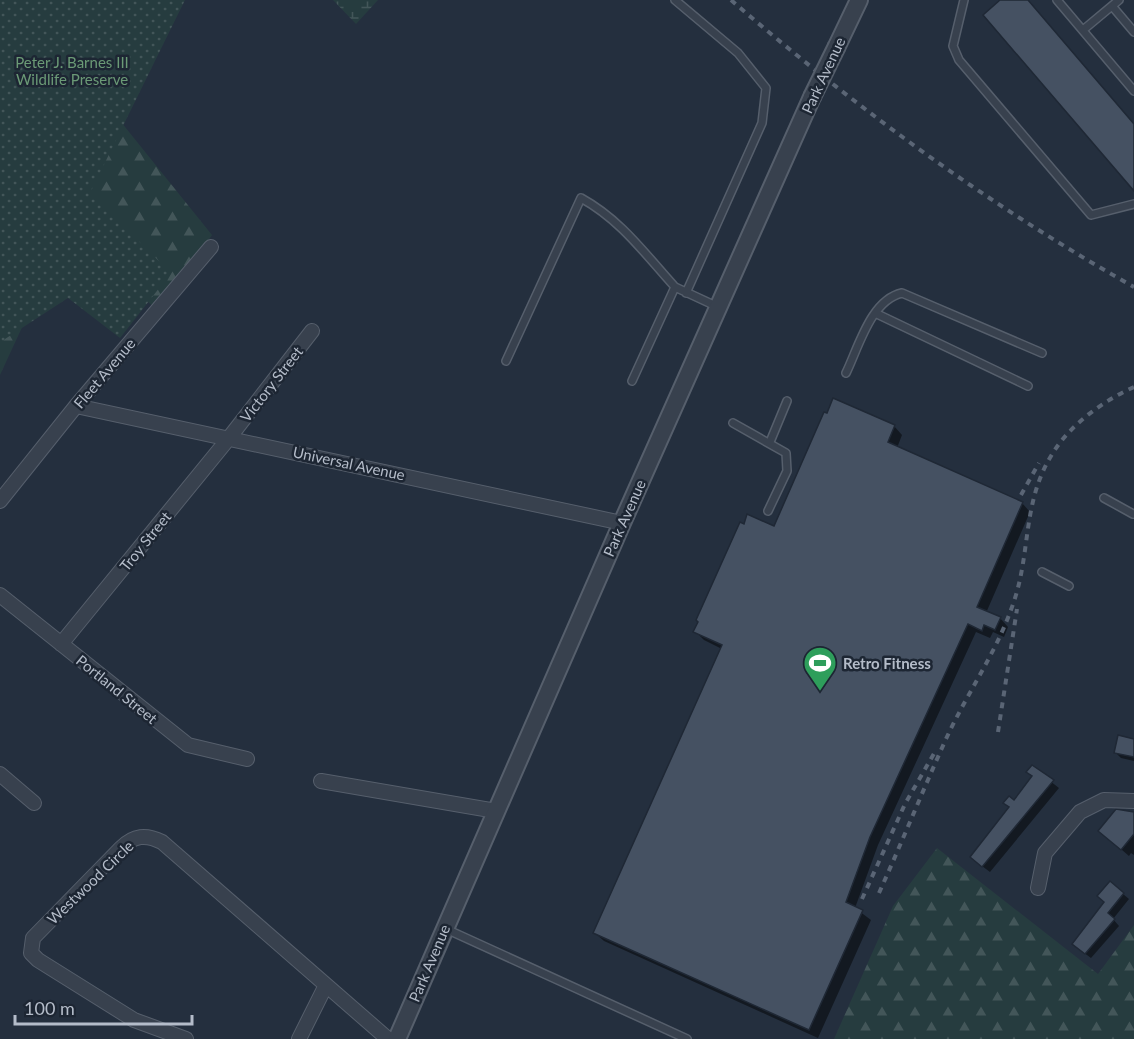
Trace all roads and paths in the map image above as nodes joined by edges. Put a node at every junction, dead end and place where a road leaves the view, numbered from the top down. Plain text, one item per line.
1 (675, 0) edge
2 (859, 0) edge
3 (964, 0) edge
4 (1057, 0) edge
5 (1119, 0) edge
6 (1112, 6) junction
7 (1083, 30) junction
8 (1134, 32) edge
9 (1134, 91) edge
10 (1134, 204) edge
11 (211, 247) dead end
12 (675, 288) junction
13 (686, 292) junction
14 (718, 307) junction
15 (875, 313) junction
16 (312, 331) dead end
17 (1042, 353) dead end
18 (506, 361) dead end
19 (846, 373) dead end
20 (632, 381) dead end
21 (1028, 386) dead end
22 (787, 401) dead end
23 (76, 406) junction
24 (733, 423) dead end
25 (229, 438) junction
26 (770, 442) junction
27 (1104, 498) dead end
28 (0, 501) edge
29 (768, 511) dead end
30 (1134, 514) edge
31 (621, 523) junction
32 (1041, 572) dead end
33 (1069, 586) dead end
34 (0, 595) edge
35 (61, 644) junction
36 (247, 759) dead end
37 (0, 774) edge
38 (321, 781) dead end
39 (1134, 801) edge
40 (34, 803) dead end
41 (496, 811) junction
42 (1038, 888) dead end
43 (444, 928) junction
44 (326, 985) junction
45 (186, 1039) edge
46 (299, 1039) edge
47 (388, 1039) edge
48 (397, 1039) edge
49 (687, 1039) edge

1 - 13 lane
2 - 14 street, Park Avenue, bridge
3 - 10 lane
4 - 7 lane
5 - 6 lane
6 - 7 lane
6 - 8 lane
7 - 9 lane
11 - 23 street, Fleet Avenue
12 - 13 lane
12 - 18 lane
12 - 20 lane
13 - 14 lane
14 - 31 street, Park Avenue
15 - 17 lane
15 - 19 lane
15 - 21 lane
16 - 25 street, Victory Street
22 - 26 lane
23 - 25 street, Universal Avenue
23 - 28 street, Fleet Avenue
24 - 26 lane
25 - 31 street, Universal Avenue
25 - 35 street, Troy Street
26 - 29 lane
27 - 30 lane
31 - 41 street, Park Avenue
32 - 33 lane
34 - 35 street, Portland Street
35 - 36 street, Portland Street
37 - 40 street
38 - 41 street
39 - 42 street
41 - 43 street, Park Avenue
43 - 48 street, Park Avenue
43 - 49 lane
44 - 45 street, Westwood Circle
44 - 46 street
44 - 47 street, Westwood Circle

